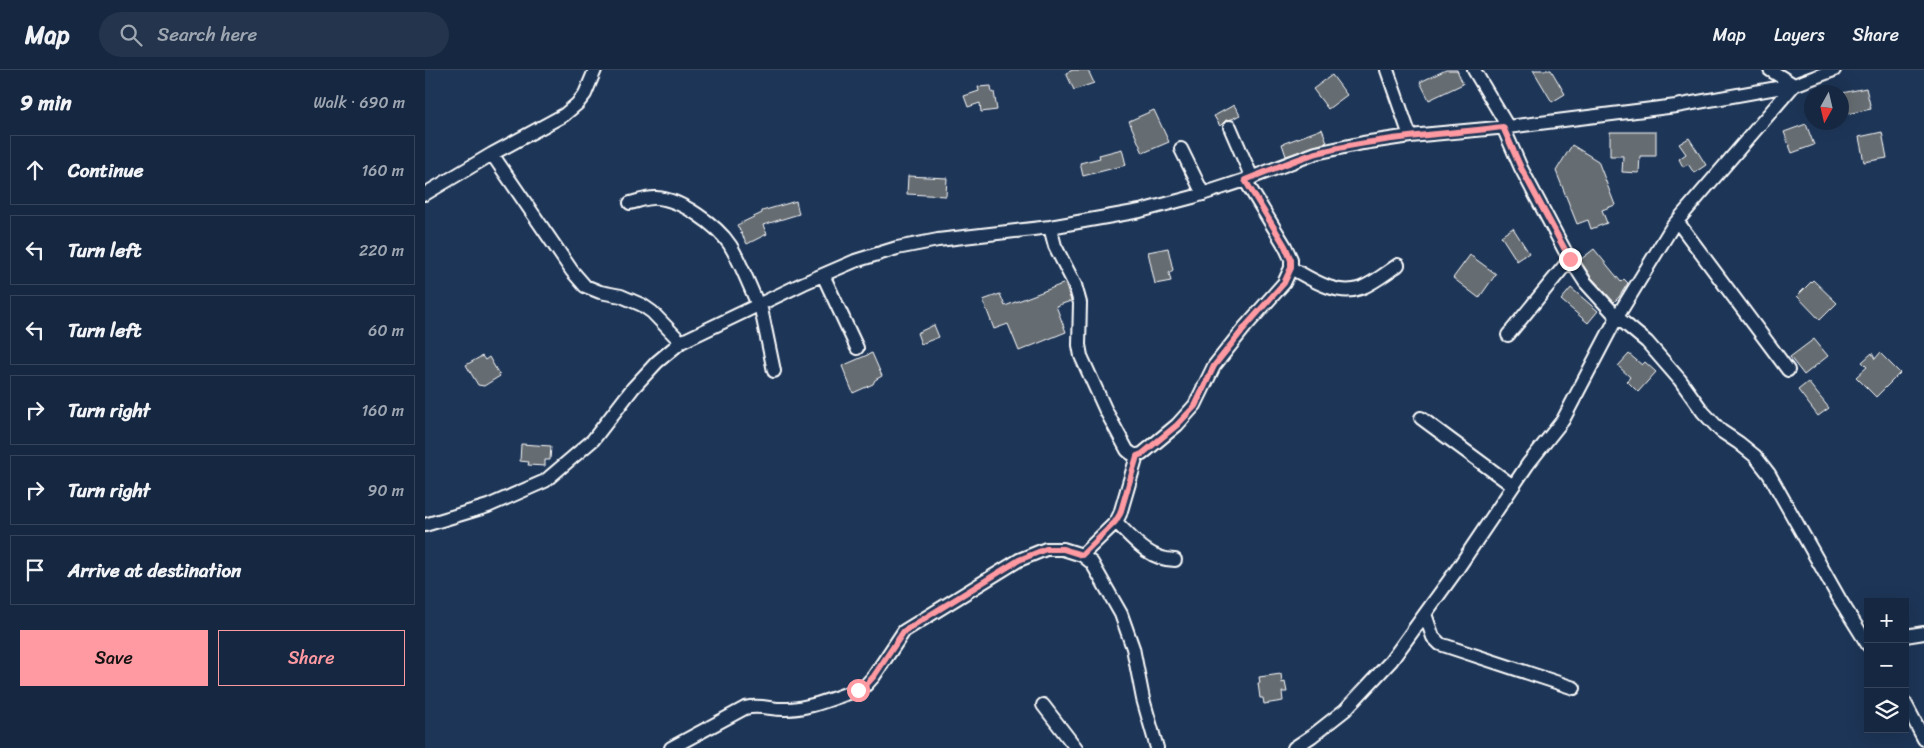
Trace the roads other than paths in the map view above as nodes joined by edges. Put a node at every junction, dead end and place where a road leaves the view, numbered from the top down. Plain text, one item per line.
1 (595, 70) edge
2 (1387, 70) edge
3 (1474, 70) edge
4 (1769, 70) edge
5 (1834, 70) edge
6 (1794, 85) junction
7 (1230, 126) dead end
8 (1505, 127) junction
9 (1410, 136) junction
10 (1181, 149) dead end
11 (492, 154) junction
12 (1249, 179) junction
13 (425, 194) edge
14 (1203, 194) junction
15 (630, 203) dead end
16 (1677, 221) junction
17 (1050, 227) junction
18 (1570, 259) junction
19 (1398, 265) dead end
20 (1291, 268) junction
21 (823, 275) junction
22 (759, 304) junction
23 (1617, 317) junction
24 (1508, 335) dead end
25 (681, 342) junction
26 (857, 348) dead end
27 (1788, 370) dead end
28 (775, 371) dead end
29 (1421, 418) dead end
30 (1137, 456) junction
31 (1513, 486) junction
32 (1115, 522) junction
33 (425, 525) edge
34 (1082, 555) junction
35 (1175, 560) dead end
36 (1425, 614) junction
37 (1924, 633) edge
38 (1909, 635) edge
39 (1864, 637) edge
40 (1574, 688) dead end
41 (1043, 705) dead end
42 (1909, 711) edge
43 (1924, 739) edge
44 (671, 748) edge
45 (1076, 748) edge
46 (1157, 748) edge
47 (1294, 748) edge

1 - 11 street
2 - 9 street
3 - 8 street
4 - 6 street
5 - 6 street
6 - 8 street
6 - 16 street
7 - 12 street
8 - 9 street
8 - 18 street
9 - 12 street
10 - 14 street
11 - 13 street
11 - 25 street
12 - 14 street
12 - 20 street
14 - 17 street
15 - 22 street
16 - 23 street
16 - 27 street
17 - 21 street
17 - 30 street
18 - 23 street
18 - 24 street
19 - 20 street
20 - 30 street
21 - 22 street
21 - 26 street
22 - 25 street
22 - 28 street
23 - 31 street
23 - 39 street
25 - 33 street
29 - 31 street
30 - 32 street
31 - 36 street
32 - 34 street
32 - 35 street
34 - 44 street
34 - 46 street
36 - 40 street
36 - 47 street
37 - 38 street
41 - 45 street
42 - 43 street

